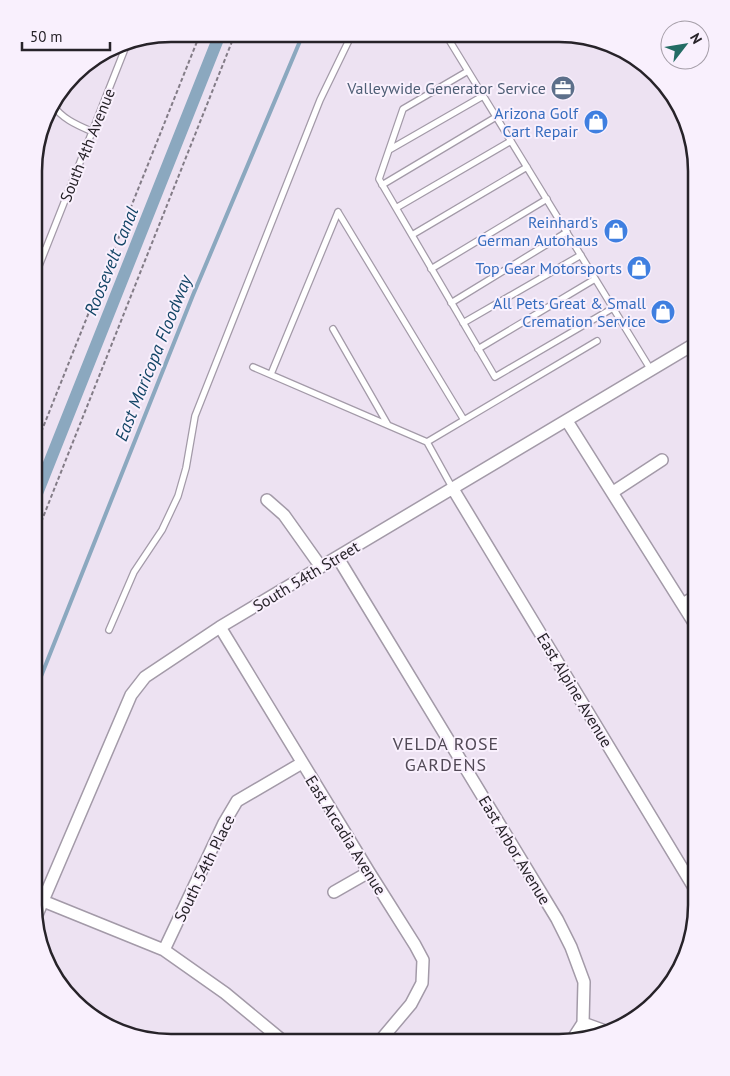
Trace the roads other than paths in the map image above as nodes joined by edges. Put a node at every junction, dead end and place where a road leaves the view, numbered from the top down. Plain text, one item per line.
1 (348, 42) edge
2 (450, 42) edge
3 (124, 51) edge
4 (468, 71) junction
5 (483, 96) junction
6 (58, 111) edge
7 (496, 116) junction
8 (93, 132) junction
9 (511, 141) junction
10 (389, 150) junction
11 (526, 166) junction
12 (382, 185) junction
13 (546, 199) junction
14 (396, 208) junction
15 (567, 232) junction
16 (412, 235) junction
17 (44, 252) joint
18 (581, 255) junction
19 (42, 257) edge
20 (431, 269) junction
21 (595, 279) junction
22 (451, 303) junction
23 (613, 308) junction
24 (462, 322) junction
25 (332, 329) dead end
26 (597, 341) dead end
27 (688, 348) edge
28 (478, 349) junction
29 (253, 367) dead end
30 (651, 370) junction
31 (270, 374) junction
32 (464, 420) junction
33 (567, 420) junction
34 (388, 425) junction
35 (427, 442) junction
36 (662, 460) dead end
37 (453, 489) junction
38 (613, 492) junction
39 (267, 500) dead end
40 (338, 558) junction
41 (321, 567) junction
42 (687, 601) edge
43 (683, 604) junction
44 (687, 611) edge
45 (220, 627) junction
46 (109, 630) dead end
47 (302, 763) junction
48 (369, 872) junction
49 (687, 876) edge
50 (334, 892) dead end
51 (43, 901) joint
52 (164, 950) junction
53 (583, 1023) junction
54 (596, 1028) edge
55 (577, 1032) edge
56 (274, 1034) edge
57 (387, 1034) edge

1 - 46 lane
2 - 4 lane
3 - 8 lane, South 4th Avenue
4 - 5 lane
4 - 10 lane
5 - 7 lane
5 - 10 lane
6 - 8 lane
7 - 9 lane
7 - 12 lane
8 - 17 lane, South 4th Avenue
9 - 11 lane
9 - 14 lane
10 - 12 lane
11 - 13 lane
11 - 16 lane
12 - 14 lane
13 - 15 lane
13 - 20 lane
14 - 16 lane
15 - 18 lane
15 - 22 lane
16 - 20 lane
17 - 19 lane, South 4th Avenue
18 - 21 lane
18 - 24 lane
20 - 22 lane
21 - 23 lane
21 - 28 lane
22 - 24 lane
23 - 28 lane
23 - 30 lane
24 - 28 lane
25 - 34 lane
26 - 32 lane
27 - 30 street, South 54th Street
29 - 31 lane
30 - 33 street, South 54th Street
31 - 32 lane
31 - 34 lane
32 - 35 lane
33 - 37 street, South 54th Street
33 - 38 street
34 - 35 lane
35 - 37 lane
36 - 38 street
37 - 40 street, South 54th Street
37 - 49 street, East Alpine Avenue
38 - 43 street
39 - 41 street
40 - 41 street, South 54th Street
40 - 53 street, East Arbor Avenue
41 - 45 street, South 54th Street
42 - 43 street
43 - 44 street
45 - 47 street, East Arcadia Avenue
45 - 51 street, South 54th Street
47 - 48 street, East Arcadia Avenue
47 - 52 street, South 54th Place
48 - 50 street
48 - 57 street, East Arcadia Avenue
51 - 52 street
52 - 56 street
53 - 54 street
53 - 55 street

